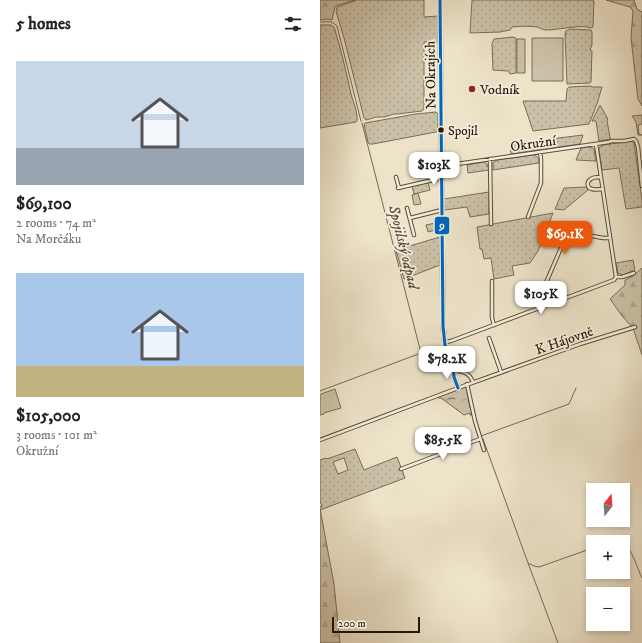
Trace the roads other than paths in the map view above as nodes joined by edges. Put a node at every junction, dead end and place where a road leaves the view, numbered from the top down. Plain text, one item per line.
1 (440, 0) edge
2 (596, 144) junction
3 (540, 152) junction
4 (490, 159) junction
5 (441, 169) junction
6 (396, 177) dead end
7 (601, 177) junction
8 (442, 178) junction
9 (642, 186) edge
10 (603, 189) junction
11 (407, 208) dead end
12 (442, 210) junction
13 (528, 217) dead end
14 (410, 218) junction
15 (491, 224) dead end
16 (414, 235) dead end
17 (610, 238) junction
18 (634, 273) dead end
19 (616, 277) junction
20 (492, 281) dead end
21 (538, 309) junction
22 (494, 325) junction
23 (635, 327) dead end
24 (489, 338) dead end
25 (444, 342) junction
26 (454, 370) junction
27 (501, 372) junction
28 (473, 382) junction
29 (467, 384) junction
30 (458, 388) junction
31 (480, 439) junction
32 (320, 440) edge
33 (484, 450) dead end
34 (401, 469) dead end

1 - 5 street, Na Okrajích
2 - 3 street, Okružní
2 - 7 street
2 - 9 street, Okružní
3 - 4 street, Okružní
3 - 13 street
4 - 5 street, Okružní
4 - 15 street
5 - 8 street, Na Okrajích
6 - 8 street
7 - 10 street
7 - 10 street
8 - 12 street, Na Okrajích
10 - 17 street
11 - 14 street
12 - 14 street
12 - 25 street, Na Okrajích
14 - 16 street
17 - 19 street
17 - 21 street
18 - 19 street
19 - 21 street
20 - 22 street
21 - 22 street
22 - 25 street
23 - 27 street, K Hájovně
24 - 27 street
25 - 26 street, Na Okrajích
26 - 28 street
26 - 30 street, Na Okrajích
27 - 28 street, K Hájovně
28 - 29 street, K Hájovně
29 - 30 street, K Hájovně
29 - 31 street
30 - 32 street, K Hájovně
31 - 33 street
31 - 34 street

